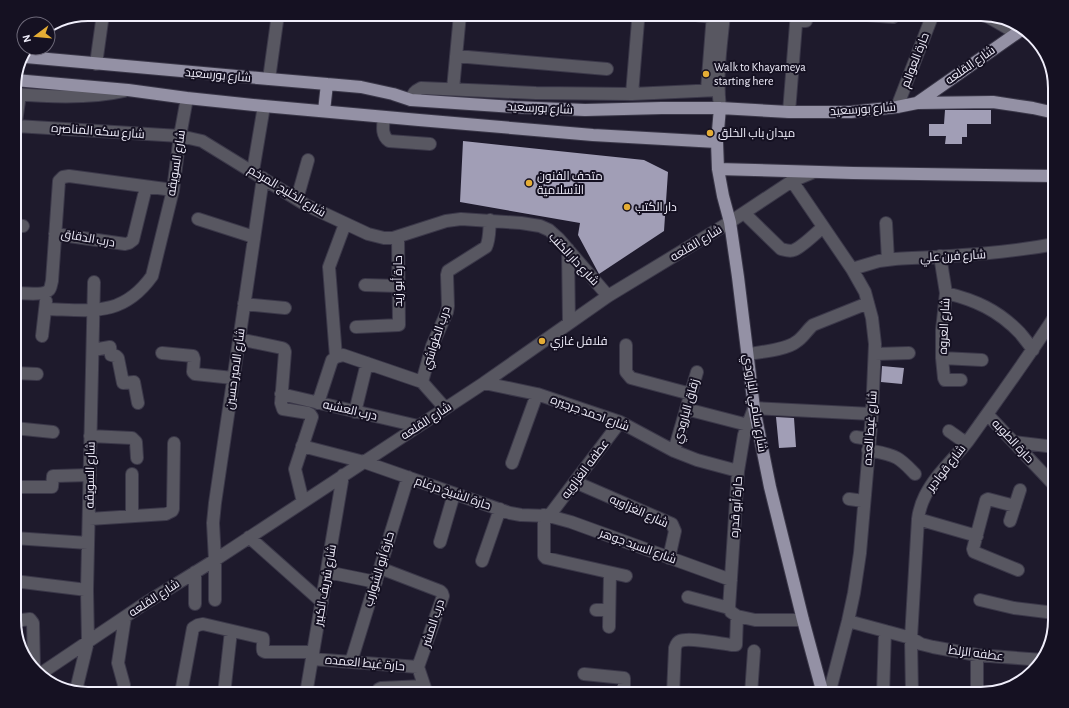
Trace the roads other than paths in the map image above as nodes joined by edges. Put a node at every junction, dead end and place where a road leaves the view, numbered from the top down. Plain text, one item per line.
1 (102, 21) edge
2 (277, 21) edge
3 (459, 21) edge
4 (638, 21) edge
5 (718, 21) edge
6 (806, 21) edge
7 (930, 21) edge
8 (1018, 32) edge
9 (456, 56) junction
10 (28, 57) edge
11 (96, 64) junction
12 (607, 69) dead end
13 (269, 80) junction
14 (21, 81) edge
15 (327, 84) junction
16 (453, 89) junction
17 (128, 90) junction
18 (712, 90) junction
19 (21, 94) edge
20 (632, 94) junction
21 (187, 98) junction
22 (411, 100) junction
23 (917, 102) junction
24 (264, 106) junction
25 (897, 107) junction
26 (720, 108) junction
27 (1048, 111) edge
28 (324, 112) junction
29 (789, 112) junction
30 (384, 117) junction
31 (21, 131) edge
32 (180, 136) junction
33 (717, 142) junction
34 (430, 144) dead end
35 (308, 160) dead end
36 (718, 169) junction
37 (814, 172) junction
38 (258, 175) junction
39 (1048, 176) edge
40 (792, 181) junction
41 (146, 187) junction
42 (173, 190) junction
43 (297, 199) junction
44 (744, 213) junction
45 (198, 219) dead end
46 (490, 220) junction
47 (730, 222) junction
48 (886, 223) dead end
49 (345, 224) junction
50 (823, 227) junction
51 (55, 234) junction
52 (254, 237) junction
53 (398, 237) junction
54 (1048, 245) edge
55 (568, 249) junction
56 (940, 256) junction
57 (888, 260) junction
58 (852, 269) junction
59 (94, 282) dead end
60 (366, 285) dead end
61 (398, 286) junction
62 (47, 292) junction
63 (21, 293) edge
64 (946, 293) junction
65 (608, 296) junction
66 (868, 303) junction
67 (244, 304) junction
68 (285, 308) dead end
69 (45, 309) junction
70 (94, 310) junction
71 (569, 324) junction
72 (356, 327) dead end
73 (1048, 327) edge
74 (42, 336) dead end
75 (239, 339) junction
76 (626, 345) dead end
77 (93, 350) junction
78 (1033, 350) junction
79 (162, 353) dead end
80 (908, 353) dead end
81 (748, 354) junction
82 (874, 354) junction
83 (336, 357) junction
84 (942, 358) junction
85 (982, 360) dead end
86 (367, 363) junction
87 (697, 372) dead end
88 (21, 373) edge
89 (37, 374) dead end
90 (233, 378) junction
91 (961, 380) dead end
92 (422, 382) junction
93 (484, 383) junction
94 (281, 394) junction
95 (537, 394) junction
96 (691, 394) junction
97 (138, 403) dead end
98 (318, 403) junction
99 (445, 408) junction
100 (754, 408) junction
101 (686, 409) junction
102 (355, 412) junction
103 (872, 414) junction
104 (987, 414) junction
105 (620, 422) junction
106 (748, 425) junction
107 (418, 426) junction
108 (21, 429) edge
109 (949, 431) dead end
110 (54, 432) dead end
111 (90, 436) junction
112 (856, 438) dead end
113 (1014, 442) junction
114 (174, 443) dead end
115 (966, 443) junction
116 (869, 444) junction
117 (302, 446) junction
118 (1048, 446) edge
119 (674, 451) junction
120 (137, 458) dead end
121 (364, 462) junction
122 (512, 463) dead end
123 (738, 471) junction
124 (132, 474) dead end
125 (915, 474) dead end
126 (90, 475) junction
127 (343, 475) junction
128 (408, 477) junction
129 (1048, 478) edge
130 (575, 482) junction
131 (21, 487) edge
132 (1020, 490) dead end
133 (454, 494) junction
134 (849, 499) dead end
135 (864, 501) junction
136 (303, 502) junction
137 (1015, 506) junction
138 (500, 509) junction
139 (132, 516) junction
140 (546, 516) junction
141 (88, 519) junction
142 (918, 519) junction
143 (1010, 521) dead end
144 (977, 536) junction
145 (249, 537) junction
146 (21, 538) edge
147 (440, 542) dead end
148 (88, 543) junction
149 (669, 558) junction
150 (215, 560) junction
151 (482, 561) dead end
152 (380, 568) junction
153 (1018, 570) dead end
154 (195, 572) junction
155 (327, 572) junction
156 (610, 573) junction
157 (626, 576) dead end
158 (730, 580) junction
159 (21, 582) edge
160 (376, 582) junction
161 (87, 590) junction
162 (688, 597) dead end
163 (215, 600) dead end
164 (980, 600) dead end
165 (322, 602) junction
166 (195, 604) dead end
167 (596, 610) dead end
168 (609, 610) junction
169 (733, 612) junction
170 (1048, 612) edge
171 (125, 617) junction
172 (21, 620) edge
173 (803, 620) junction
174 (848, 621) junction
175 (609, 627) dead end
176 (231, 631) junction
177 (885, 631) junction
178 (911, 638) junction
179 (88, 641) junction
180 (754, 651) dead end
181 (312, 655) junction
182 (977, 655) junction
183 (34, 659) edge
184 (1035, 659) edge
185 (351, 662) junction
186 (418, 667) junction
187 (45, 671) edge
188 (584, 674) dead end
189 (77, 686) edge
190 (124, 687) edge
191 (186, 687) edge
192 (225, 687) edge
193 (307, 687) edge
194 (424, 687) edge
195 (624, 687) edge
196 (673, 687) edge
197 (751, 687) edge
198 (821, 687) edge
199 (831, 687) edge
200 (883, 687) edge
201 (912, 687) edge
202 (977, 687) edge

1 - 11 street
2 - 13 street
3 - 9 street
4 - 20 street
5 - 18 street
6 - 29 street
7 - 25 street, حارة العوالم
8 - 23 main road, شارع القلعه
9 - 12 street
9 - 16 street
10 - 11 main road, شارع بورسعيد
11 - 13 main road, شارع بورسعيد
13 - 15 main road, شارع بورسعيد
14 - 17 main road
15 - 22 main road, شارع بورسعيد
15 - 28 main road
16 - 20 street
16 - 22 street
17 - 19 street, شارع بورسعيد
17 - 21 main road, شارع بورسعيد
18 - 20 street
18 - 26 street
21 - 24 main road, شارع بورسعيد
21 - 32 street, شارع السويقه
22 - 26 main road, شارع بورسعيد
23 - 25 main road, شارع بورسعيد
23 - 27 main road, شارع بورسعيد
24 - 28 main road, شارع بورسعيد
24 - 38 street, شارع الامير حسين
25 - 29 main road, شارع بورسعيد
26 - 29 main road, شارع بورسعيد
26 - 33 main road, شارع سامي البارودي
28 - 30 main road, شارع بورسعيد
30 - 33 main road, شارع بورسعيد
30 - 34 street
31 - 32 street, شارع سكه المناصره
32 - 38 street, شارع الخليج المرخم
32 - 42 street, شارع السويقه
33 - 36 main road, شارع سامي البارودي
35 - 43 street
36 - 37 main road
36 - 47 main road, شارع سامي البارودي
37 - 39 main road
37 - 40 street, شارع القلعه
38 - 43 street, شارع الخليج المرخم
38 - 52 street, شارع الامير حسين
40 - 44 street, شارع القلعه
40 - 50 street, شارع غيط العده
41 - 42 street, درب الدقاق
41 - 51 street, درب الدقاق
41 - 51 street, درب الدقاق
42 - 70 street, شارع السويقه
43 - 49 street, شارع الخليج المرخم
44 - 47 street, شارع القلعه
44 - 50 street
45 - 52 street
46 - 53 street, شارع الخليج المرخم
46 - 55 street, شارع دار الكتب
46 - 92 street, درب الطواشي
47 - 65 street, شارع القلعه
47 - 81 main road, شارع سامي البارودي
48 - 57 street
49 - 53 street, شارع الخليج المرخم
49 - 83 street
50 - 58 street, شارع غيط العده
51 - 62 street
52 - 67 street, شارع الامير حسين
53 - 61 street, حارة أبو زيد
54 - 56 street, شارع فرن علي
55 - 65 street, شارع دار الكتب
55 - 71 street
56 - 57 street, شارع فرن علي
56 - 64 street, شارع العروه
57 - 58 street, شارع فرن علي
58 - 66 street, شارع غيط العده
59 - 70 street, شارع السويقه
60 - 61 street
61 - 72 street, حارة أبو زيد
62 - 63 street
62 - 69 street
64 - 78 street
64 - 84 street, شارع العروه
65 - 71 street, شارع القلعه
66 - 81 street
66 - 82 street, شارع غيط العده
67 - 68 street
67 - 75 street, شارع الامير حسين
69 - 70 street, شارع السويقه
69 - 74 street
70 - 77 street, شارع السويقه
71 - 93 street, شارع القلعه
73 - 78 street, شارع قوادير
75 - 90 street, شارع الامير حسين
75 - 94 street
76 - 96 street
77 - 97 street
77 - 111 street, شارع السويقه
78 - 104 street, شارع قوادير
79 - 90 street
80 - 82 street
81 - 100 main road, شارع سامي البارودي
82 - 103 street, شارع غيط العده
83 - 86 street
83 - 98 street
84 - 85 street
84 - 91 street, شارع العروه
86 - 92 street
86 - 102 street
87 - 96 street, زقاق البارودي
88 - 89 street
90 - 150 street, شارع الامير حسين
92 - 99 street
93 - 95 street, شارع احمد جرجيره
93 - 99 street, شارع القلعه
94 - 98 street, درب العشبه
94 - 117 street
95 - 105 street, شارع احمد جرجيره
95 - 122 street
96 - 101 street, زقاق البارودي
98 - 102 street, درب العشبه
99 - 107 street, شارع القلعه
100 - 103 street
100 - 106 street, حارة أبو قدره
100 - 173 main road, شارع سامي البارودي
101 - 106 street
101 - 119 street, زقاق البارودي
102 - 107 street, درب العشبه
103 - 116 street, شارع غيط العده
104 - 113 street, حارة الطوبه
104 - 115 street, شارع قوادير
105 - 119 street, شارع احمد جرجيره
105 - 130 street, عطفه الغزاويه
106 - 123 street, حارة أبو قدره
107 - 121 street, شارع القلعه
108 - 110 street
109 - 115 street
111 - 120 street
111 - 126 street, شارع السويقه
112 - 116 street
113 - 118 street
113 - 129 street, حارة الطوبه
114 - 139 street
115 - 142 street, شارع قوادير
116 - 125 street
116 - 135 street, شارع غيط العده
117 - 121 street, حارة الشيخ درغام
117 - 136 street
119 - 123 street, شارع احمد جرجيره
121 - 127 street, شارع القلعه
121 - 128 street, حارة الشيخ درغام
123 - 158 street, حارة أبو قدره
124 - 139 street
126 - 131 street
126 - 141 street, شارع السويقه
127 - 136 street, شارع القلعه
127 - 155 street, شارع شريف الكبير
128 - 133 street, حارة الشيخ درغام
128 - 152 street, حارة أبو الشوارب
130 - 140 street, عطفه الغزاويه
130 - 149 street, شارع الغزاويه
132 - 137 street
133 - 138 street, حارة الشيخ درغام
133 - 147 street
134 - 135 street
135 - 174 street, شارع غيط العده
136 - 145 street, شارع القلعه
137 - 143 street
137 - 144 street
138 - 140 street, حارة الشيخ درغام
138 - 151 street
139 - 141 street
140 - 149 street, شارع السيد جوهر
140 - 156 street
141 - 148 street, شارع السويقه
142 - 144 street
142 - 178 street, شارع قوادير
144 - 153 street
145 - 150 street, شارع القلعه
145 - 165 street
146 - 148 street
148 - 161 street, شارع السويقه
149 - 158 street, شارع السيد جوهر
150 - 154 street, شارع القلعه
150 - 163 street, شارع الامير حسين
152 - 160 street, حارة أبو الشوارب
152 - 186 street, درب المشر
154 - 166 street
154 - 171 street, شارع القلعه
155 - 160 street
155 - 165 street, شارع شريف الكبير
156 - 157 street
156 - 168 street
158 - 169 street, حارة أبو قدره
159 - 161 street
160 - 185 street, حارة أبو الشوارب
161 - 179 street, شارع السويقه
162 - 169 street
164 - 170 street
165 - 181 street, شارع شريف الكبير
167 - 168 street
168 - 175 street
169 - 173 street
169 - 196 street, حارة أبو قدره
171 - 179 street, شارع القلعه
171 - 190 street
172 - 183 street
173 - 198 main road, شارع سامي البارودي
174 - 177 street, عطفه الزلط
174 - 199 street, شارع غيط العده
176 - 181 street, حارة غيط العمده
176 - 191 street
176 - 192 street
177 - 178 street, عطفه الزلط
177 - 200 street
178 - 182 street, عطفه الزلط
178 - 201 street, شارع قوادير
179 - 187 street, شارع القلعه
179 - 189 street, شارع السويقه
180 - 197 street
181 - 185 street, حارة غيط العمده
181 - 193 street, شارع شريف الكبير
182 - 184 street, عطفه الزلط
182 - 202 street
185 - 186 street, حارة غيط العمده
186 - 194 street
188 - 195 street

